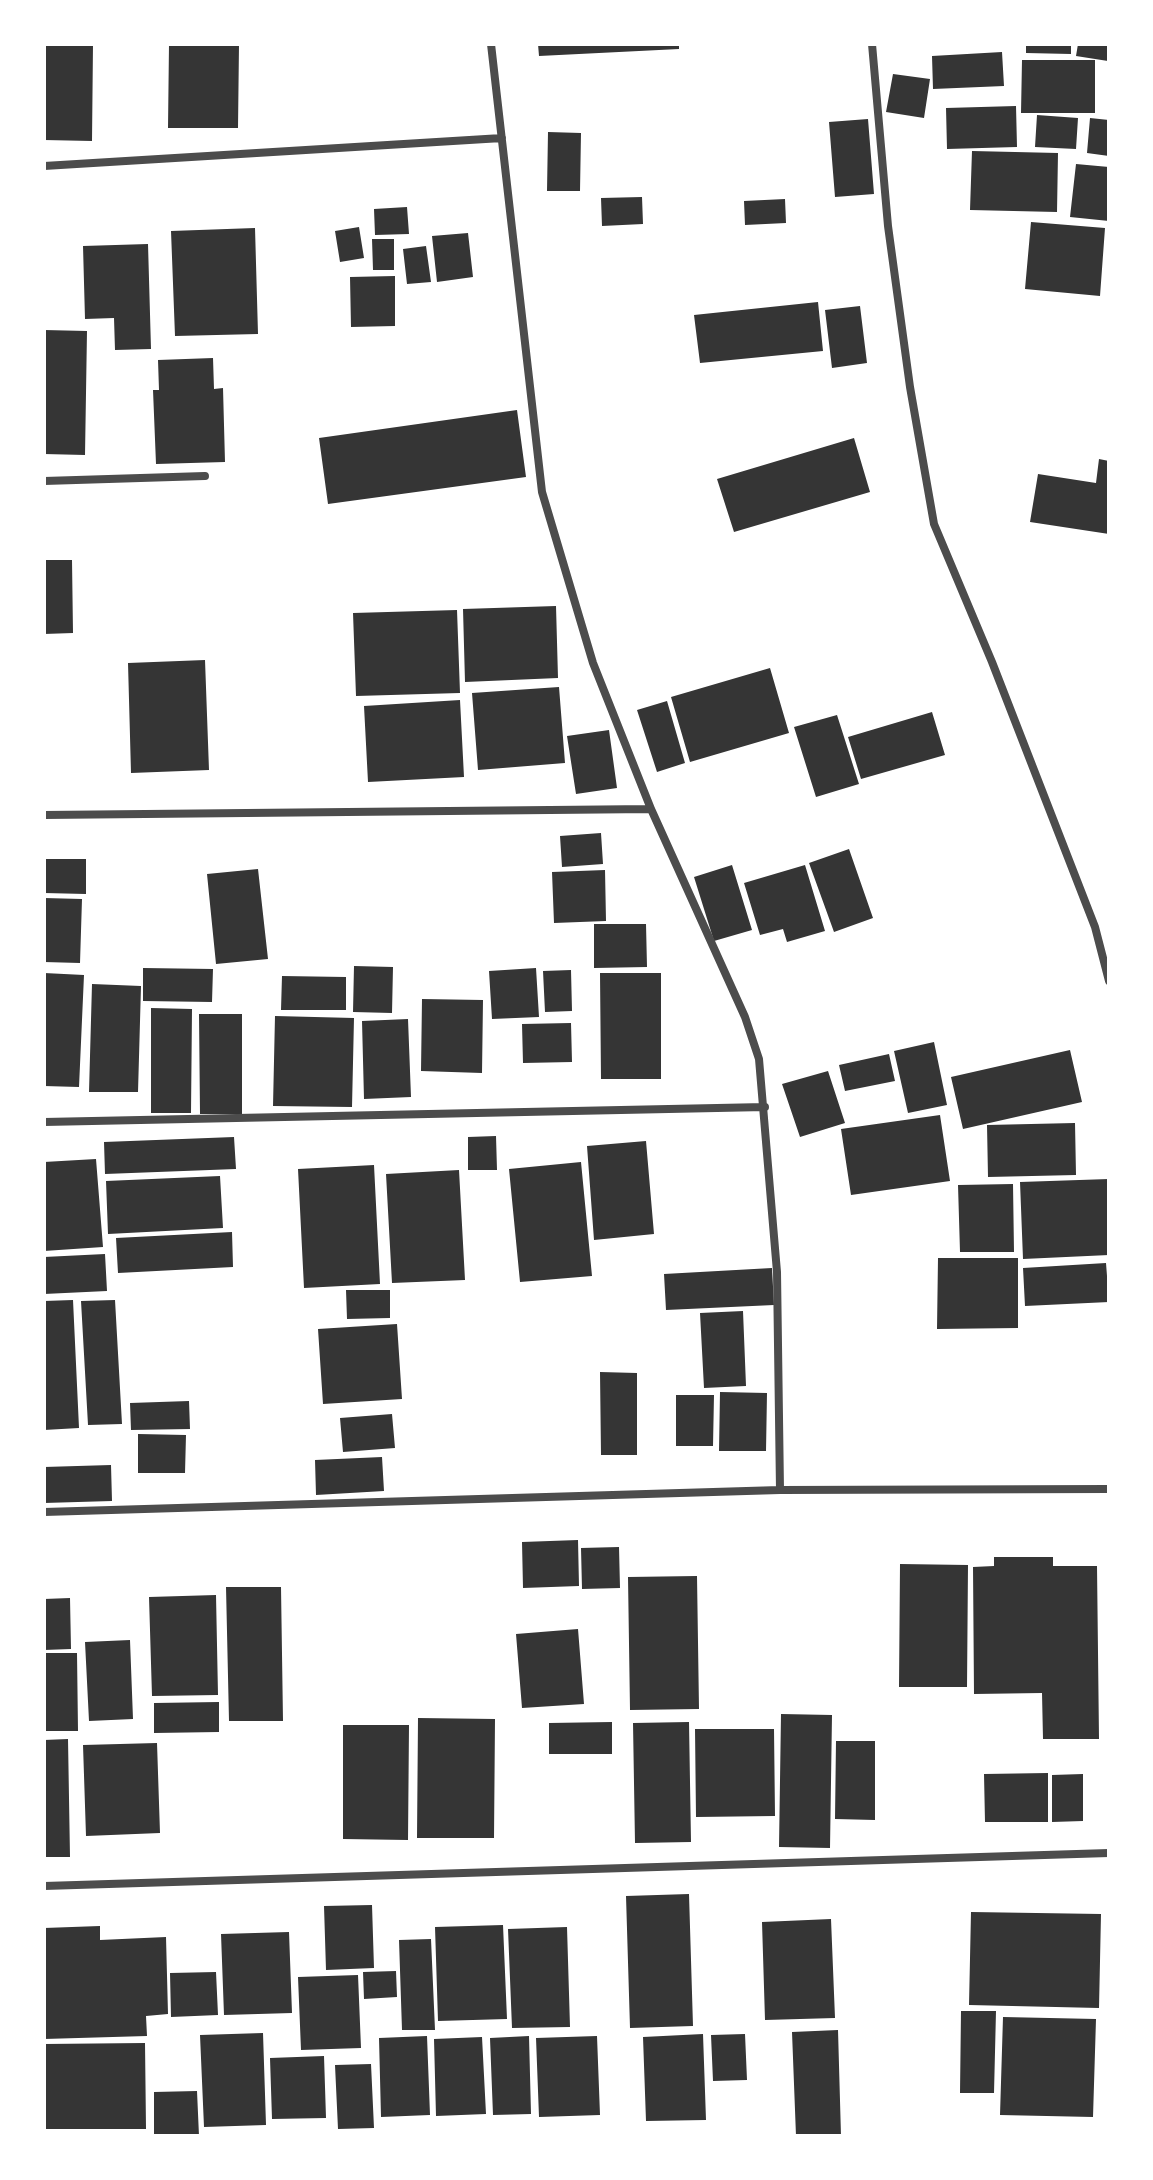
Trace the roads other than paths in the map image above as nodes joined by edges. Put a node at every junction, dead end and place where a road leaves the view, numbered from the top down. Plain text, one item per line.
1 (491, 44) edge
2 (872, 44) edge
3 (502, 138) junction
4 (44, 166) edge
5 (205, 476) dead end
6 (44, 481) edge
7 (651, 809) junction
8 (44, 815) edge
9 (1109, 981) edge
10 (765, 1107) junction
11 (44, 1122) edge
12 (1109, 1489) edge
13 (780, 1490) junction
14 (44, 1512) edge
15 (1109, 1853) edge
16 (44, 1886) edge

1 - 3 street
2 - 9 street
3 - 4 street
3 - 7 street
5 - 6 street
7 - 8 street
7 - 10 street
10 - 11 street
10 - 13 street
12 - 13 street
13 - 14 street
15 - 16 street

